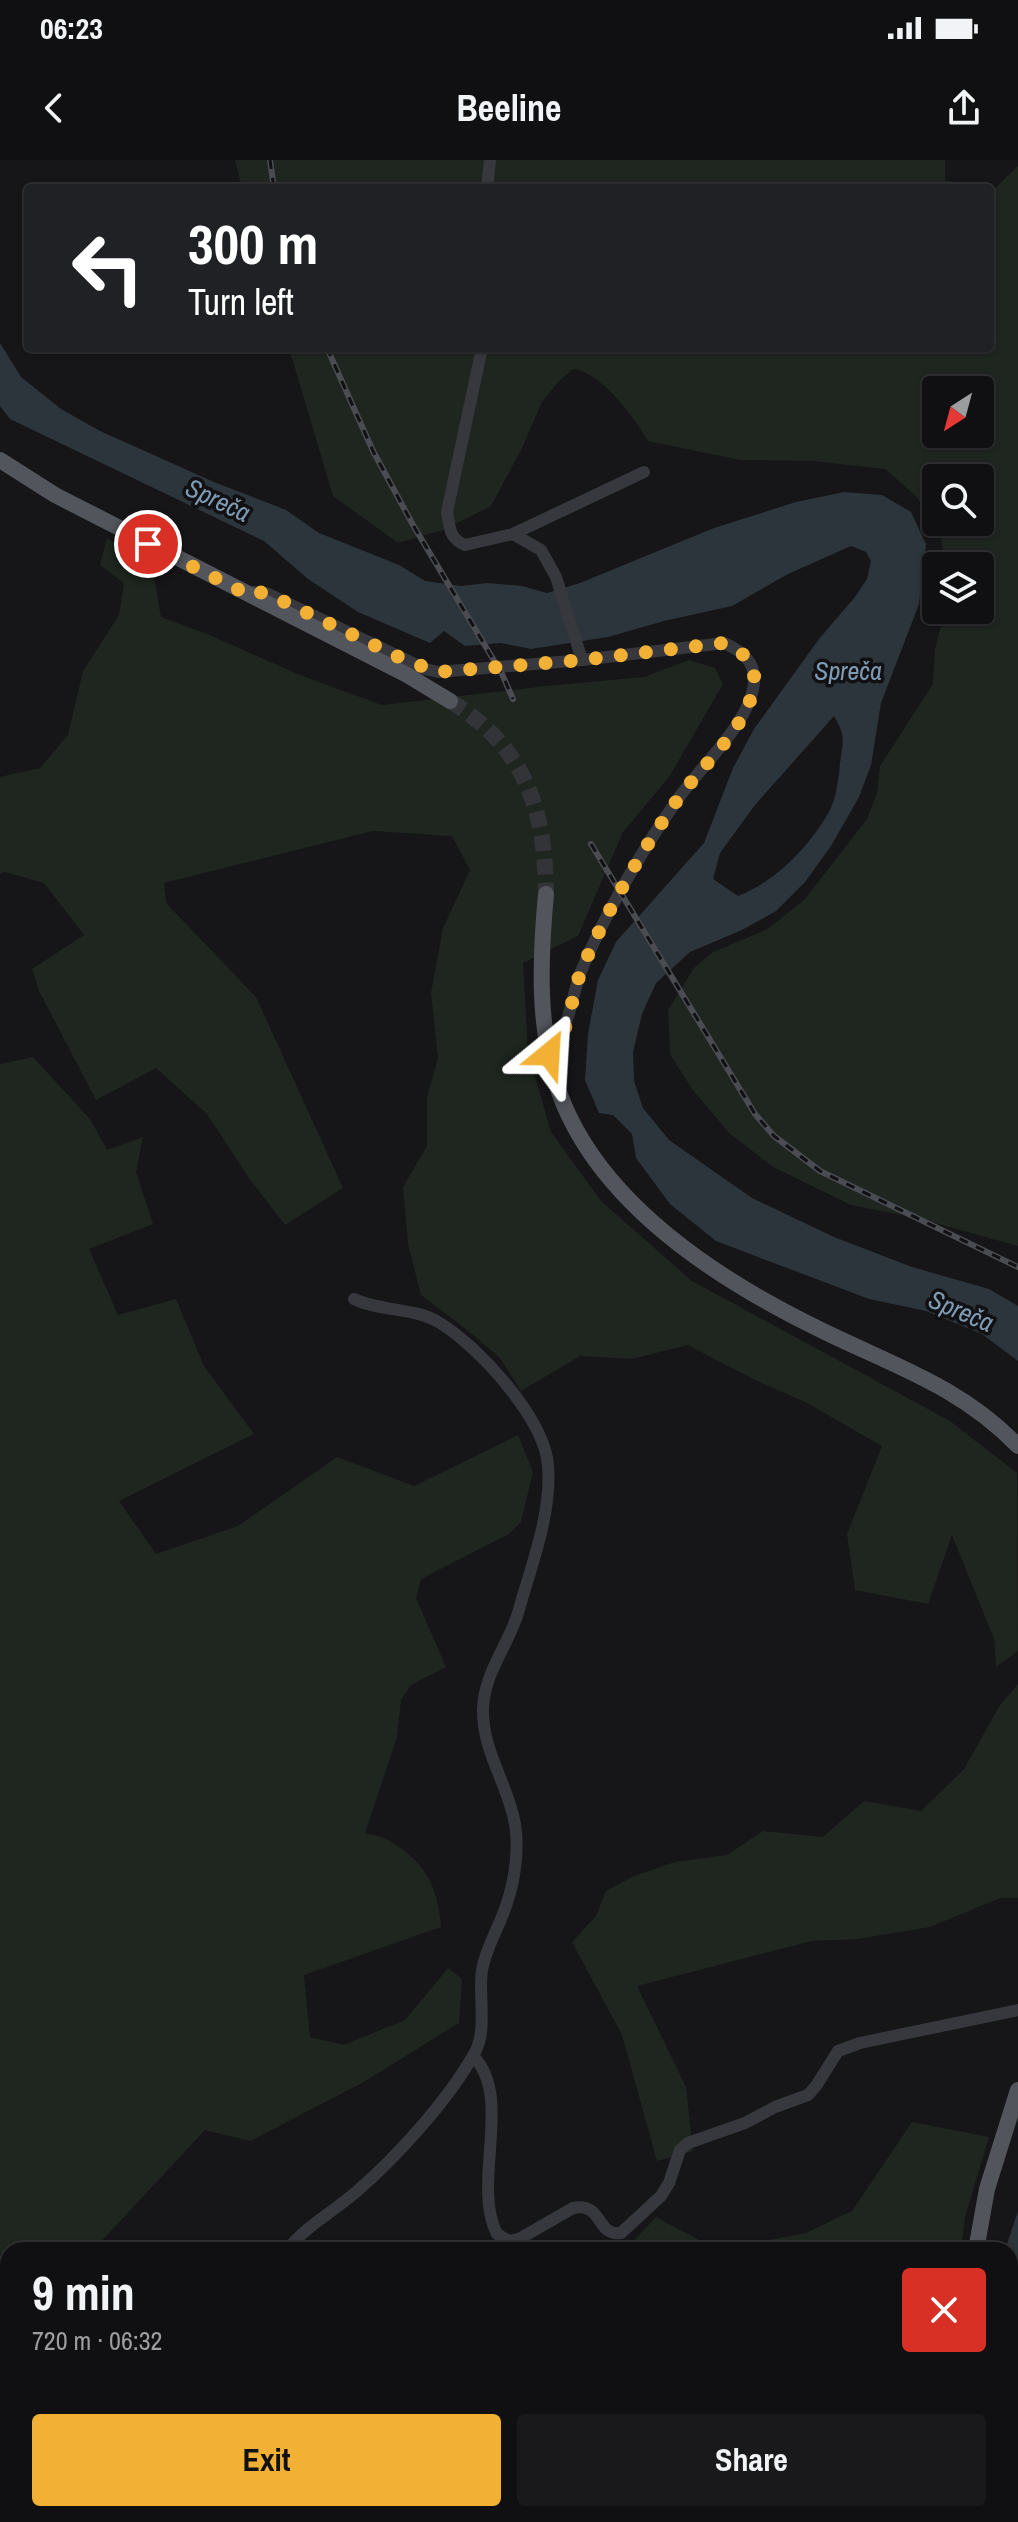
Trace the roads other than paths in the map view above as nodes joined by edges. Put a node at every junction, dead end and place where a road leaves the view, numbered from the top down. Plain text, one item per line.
1 (490, 160) edge
2 (487, 184) edge
3 (481, 352) edge
4 (0, 460) edge
5 (644, 472) dead end
6 (513, 534) junction
7 (249, 595) junction
8 (581, 654) junction
9 (450, 701) tunnel mouth
10 (546, 894) tunnel mouth
11 (549, 1054) junction
12 (354, 1299) dead end
13 (1018, 1446) edge
14 (1018, 2010) edge
15 (473, 2056) junction
16 (1018, 2090) edge
17 (294, 2242) edge
18 (977, 2242) edge

1 - 2 street
3 - 6 street
4 - 7 main road
5 - 6 street
6 - 8 street
7 - 8 street
7 - 9 main road
8 - 11 street
10 - 11 main road
11 - 13 main road
12 - 15 street
14 - 15 street
15 - 17 street
16 - 18 main road

